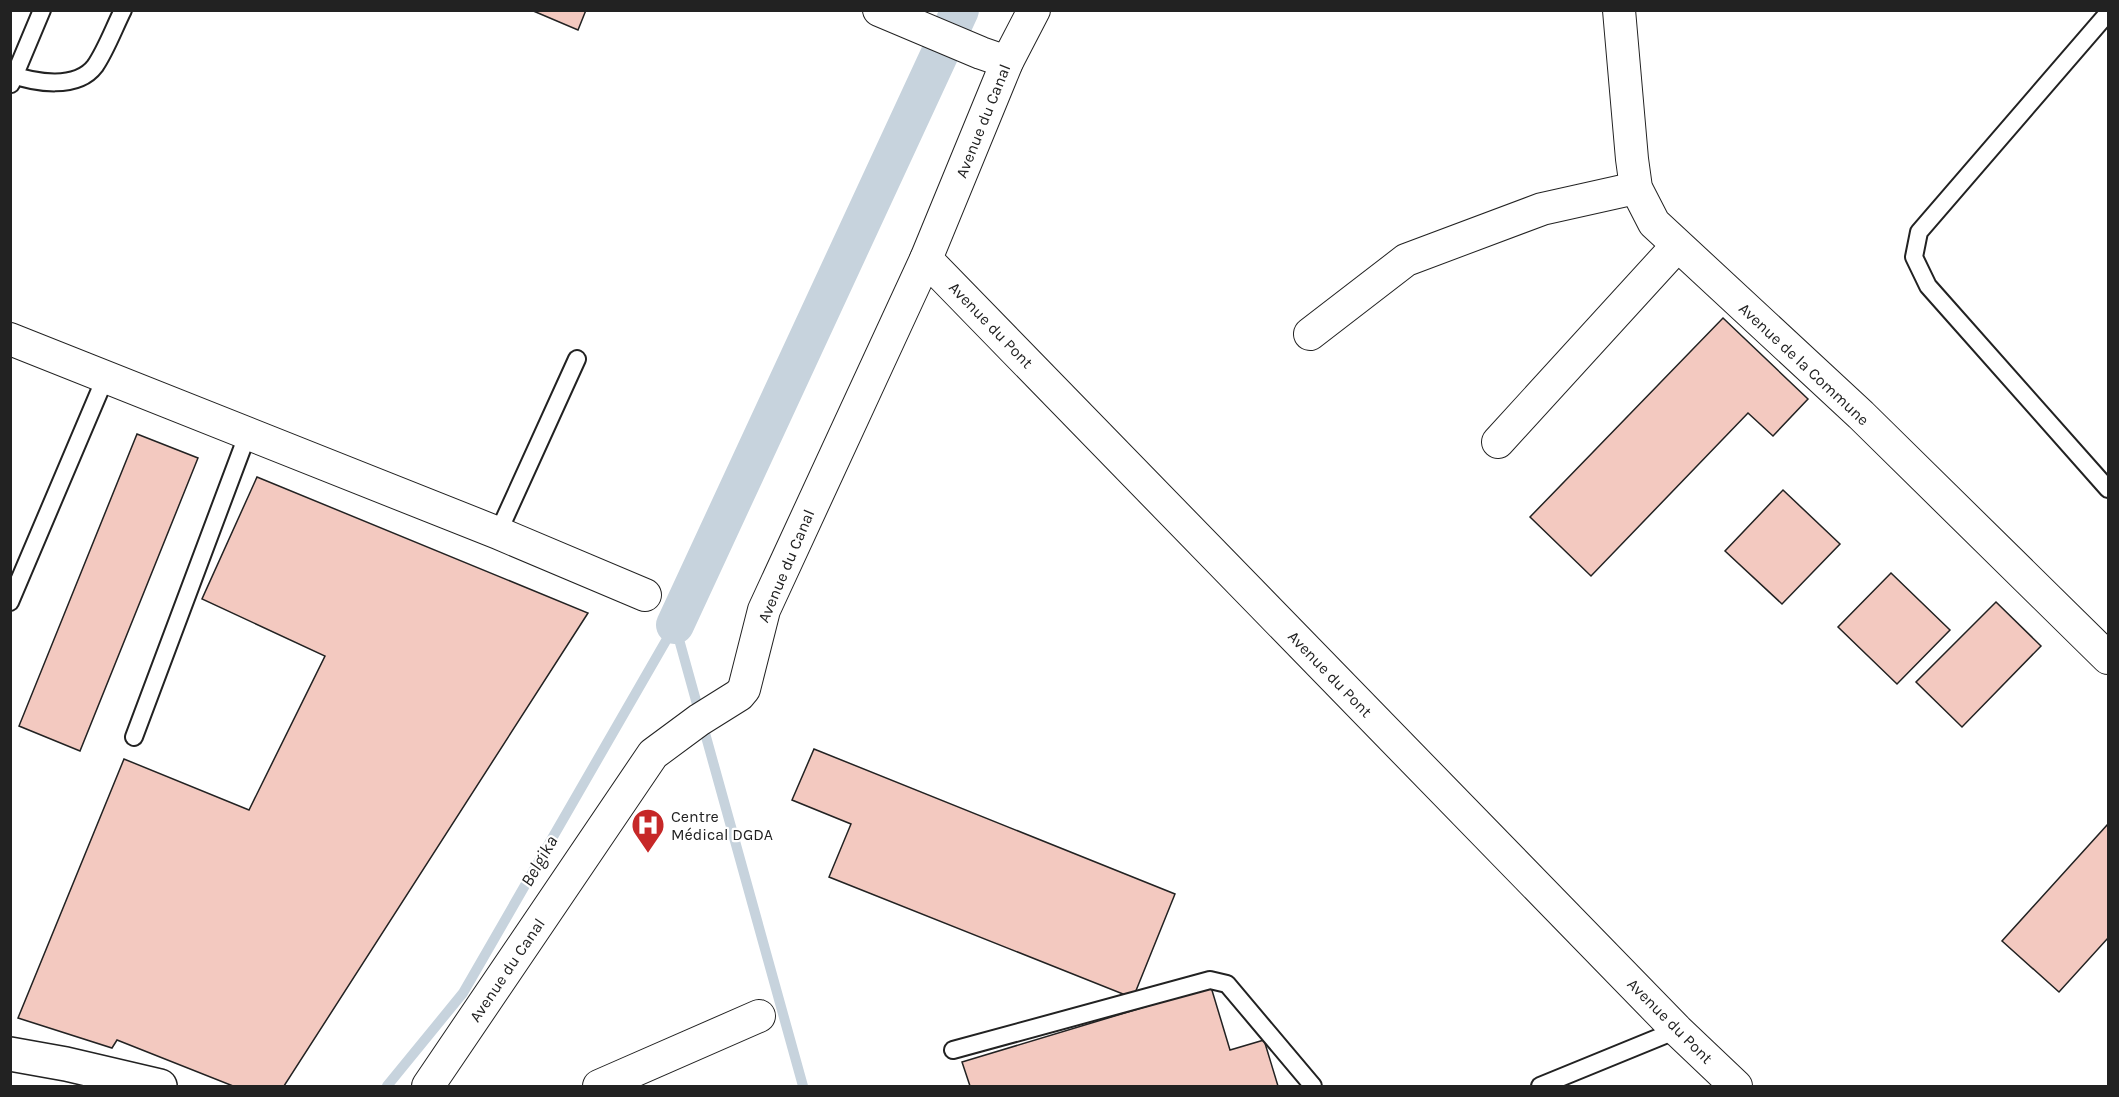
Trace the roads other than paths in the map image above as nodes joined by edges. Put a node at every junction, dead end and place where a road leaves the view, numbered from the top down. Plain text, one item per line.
1 (42, 10) edge
2 (123, 10) edge
3 (1034, 10) edge
4 (1619, 10) edge
5 (2109, 13) edge
6 (889, 14) edge
7 (994, 57) junction
8 (12, 78) edge
9 (1636, 189) junction
10 (1677, 246) junction
11 (926, 259) junction
12 (1310, 334) dead end
13 (10, 339) edge
14 (577, 359) dead end
15 (106, 376) junction
16 (248, 433) junction
17 (1498, 442) dead end
18 (2109, 489) edge
19 (498, 533) junction
20 (645, 595) dead end
21 (10, 602) edge
22 (2109, 658) edge
23 (134, 737) dead end
24 (759, 1016) dead end
25 (1677, 1030) junction
26 (953, 1050) dead end
27 (10, 1054) edge
28 (160, 1086) edge
29 (428, 1086) edge
30 (599, 1086) edge
31 (1313, 1086) edge
32 (1540, 1086) edge
33 (1736, 1086) edge

1 - 8 lane
2 - 8 lane
3 - 7 street, Avenue du Canal
4 - 9 street, Avenue de la Commune
5 - 18 lane
6 - 7 street
7 - 11 street, Avenue du Canal
9 - 10 street, Avenue de la Commune
9 - 12 street
10 - 17 street
10 - 22 street, Avenue de la Commune
11 - 25 street, Avenue du Pont
11 - 29 street, Avenue du Canal
13 - 15 street
14 - 19 lane
15 - 16 street
15 - 21 lane
16 - 19 street
16 - 23 lane
19 - 20 street
24 - 30 street
25 - 32 lane
25 - 33 street, Avenue du Pont
26 - 31 lane
27 - 28 street

